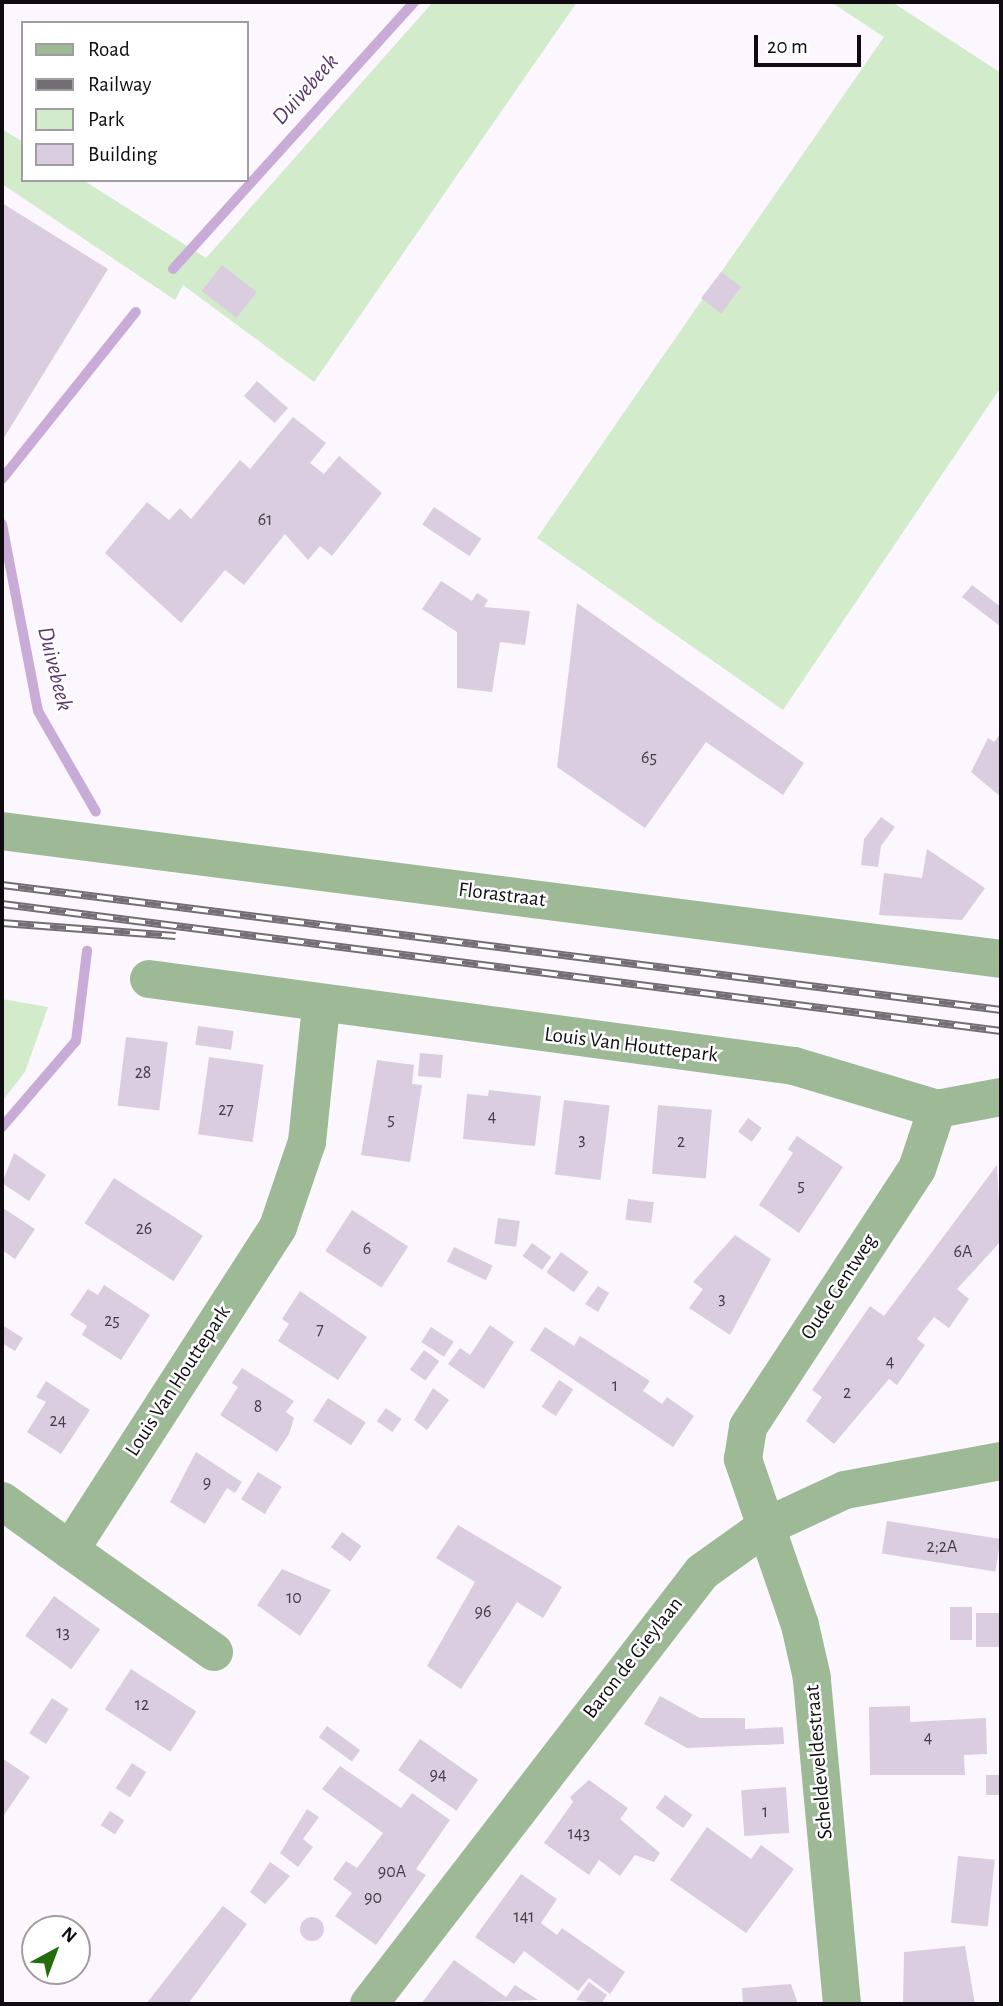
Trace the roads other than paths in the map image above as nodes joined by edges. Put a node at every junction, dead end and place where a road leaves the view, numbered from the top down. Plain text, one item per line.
1 (2, 831) edge
2 (1001, 959) edge
3 (149, 979) dead end
4 (321, 1006) junction
5 (1001, 1097) edge
6 (937, 1108) junction
7 (1001, 1461) edge
8 (2, 1501) edge
9 (765, 1527) junction
10 (70, 1550) junction
11 (214, 1652) dead end
12 (369, 2004) edge
13 (842, 2004) edge

1 - 2 street, Florastraat
3 - 4 street, Louis Van Houttepark
4 - 6 street, Louis Van Houttepark
4 - 10 street, Louis Van Houttepark
5 - 6 street
6 - 9 street, Oude Gentweg
7 - 9 street, Baron de Gieylaan
8 - 10 street
9 - 12 street, Baron de Gieylaan
9 - 13 street, Scheldeveldestraat
10 - 11 street

